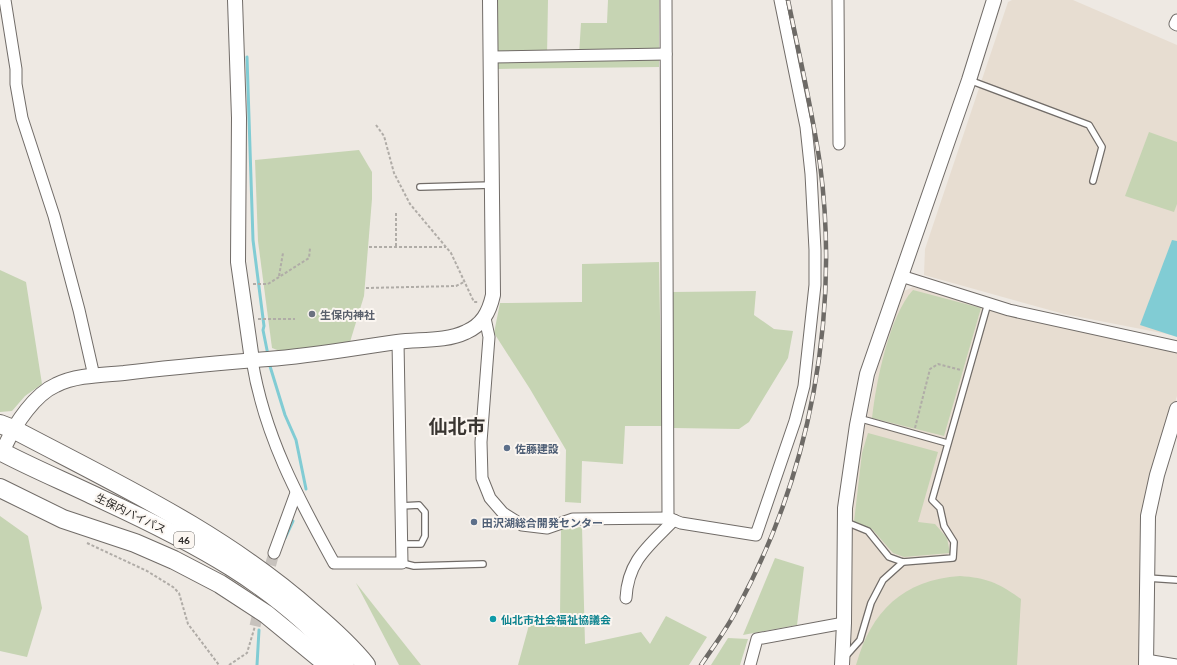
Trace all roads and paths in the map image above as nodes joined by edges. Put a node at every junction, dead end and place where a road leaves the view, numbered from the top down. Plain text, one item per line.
1 (5, 0) edge
2 (235, 0) edge
3 (490, 0) edge
4 (666, 0) edge
5 (780, 0) edge
6 (838, 0) edge
7 (994, 0) edge
8 (1177, 20) edge
9 (1177, 25) edge
10 (666, 54) junction
11 (491, 57) junction
12 (969, 80) junction
13 (376, 125) dead end
14 (839, 144) dead end
15 (1093, 181) dead end
16 (493, 185) junction
17 (420, 187) dead end
18 (396, 213) dead end
19 (369, 247) dead end
20 (396, 247) junction
21 (446, 247) junction
22 (310, 248) dead end
23 (283, 253) dead end
24 (279, 276) junction
25 (901, 276) junction
26 (464, 282) junction
27 (252, 284) dead end
28 (366, 288) dead end
29 (988, 303) junction
30 (491, 304) junction
31 (486, 318) junction
32 (254, 319) dead end
33 (295, 319) dead end
34 (398, 342) junction
35 (1177, 347) edge
36 (252, 360) junction
37 (968, 372) junction
38 (94, 376) junction
39 (1177, 409) edge
40 (858, 418) junction
41 (914, 433) junction
42 (5, 437) edge
43 (947, 443) junction
44 (0, 488) edge
45 (296, 493) junction
46 (401, 506) junction
47 (671, 519) junction
48 (845, 522) junction
49 (83, 541) dead end
50 (402, 544) junction
51 (274, 553) tunnel mouth
52 (903, 562) junction
53 (402, 563) junction
54 (483, 564) dead end
55 (1147, 578) junction
56 (1177, 580) edge
57 (626, 598) dead end
58 (844, 623) junction
59 (255, 626) tunnel mouth
60 (842, 662) edge
61 (1146, 662) edge
62 (219, 665) edge
63 (229, 665) edge
64 (328, 665) edge
65 (345, 665) edge
66 (366, 665) edge
67 (750, 665) edge
68 (1177, 665) edge

1 - 38 street
2 - 36 street
3 - 11 street
4 - 10 street
5 - 47 street
6 - 14 street
7 - 12 street
8 - 9 street
10 - 11 street
10 - 47 street
11 - 16 street
12 - 15 lane
12 - 25 street
13 - 21 path
16 - 17 lane
16 - 30 street
18 - 20 path
19 - 20 path
20 - 21 path
21 - 26 path
22 - 24 path
23 - 24 path
24 - 27 path
25 - 29 street
25 - 40 street
26 - 28 path
26 - 30 path
29 - 35 street
29 - 37 lane
30 - 31 street
31 - 34 street
31 - 47 street
32 - 33 path
34 - 36 street
34 - 46 street
36 - 38 street
36 - 45 street
37 - 41 path
37 - 43 lane
38 - 42 street
39 - 55 street
40 - 41 lane
40 - 48 street
41 - 43 lane
42 - 65 highway, 生保内バイパス / 46
42 - 66 highway
43 - 52 lane
44 - 64 highway
45 - 51 street
45 - 53 street
46 - 50 street
46 - 50 lane
47 - 57 street
48 - 52 lane
48 - 58 street
49 - 62 path
50 - 53 street
52 - 60 lane
53 - 54 lane
55 - 56 lane
55 - 61 street
58 - 60 street
58 - 67 street
59 - 63 path
61 - 68 street

